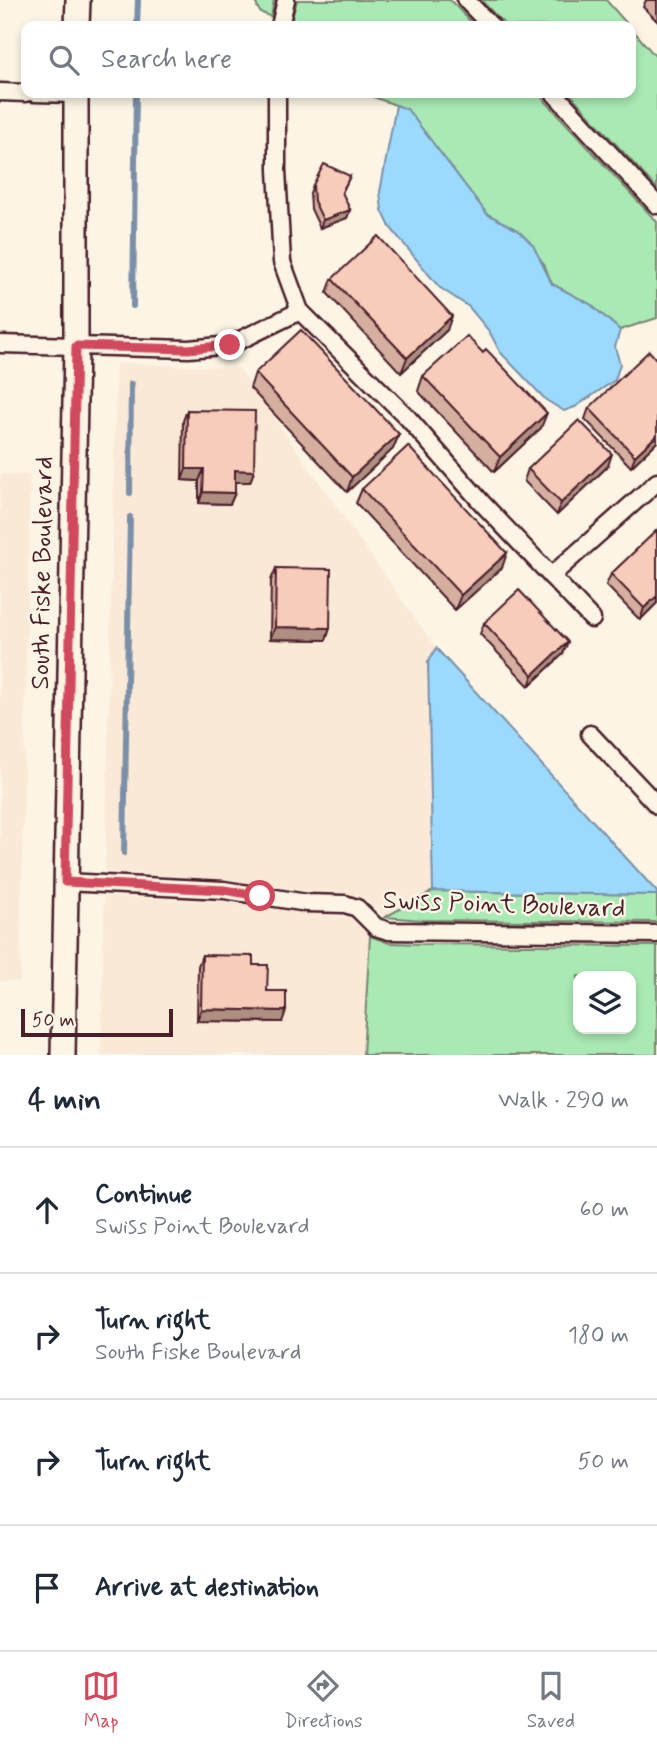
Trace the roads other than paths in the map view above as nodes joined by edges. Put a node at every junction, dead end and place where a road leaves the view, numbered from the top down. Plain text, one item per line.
1 (78, 0) edge
2 (286, 0) edge
3 (466, 0) edge
4 (78, 21) edge
5 (281, 21) edge
6 (486, 21) edge
7 (0, 92) edge
8 (21, 93) edge
9 (76, 98) edge
10 (277, 98) edge
11 (559, 98) edge
12 (657, 205) edge
13 (300, 311) junction
14 (0, 344) edge
15 (76, 346) junction
16 (657, 482) edge
17 (551, 576) junction
18 (592, 619) dead end
19 (590, 734) dead end
20 (657, 805) edge
21 (65, 882) junction
22 (657, 934) edge
23 (63, 1055) edge

1 - 4 main road
2 - 5 street
3 - 6 street
7 - 8 street
9 - 15 main road, South Fiske Boulevard
10 - 13 street
11 - 12 street
13 - 15 street
13 - 17 street
14 - 15 street
15 - 21 main road, South Fiske Boulevard
16 - 17 street
17 - 18 street
19 - 20 street
21 - 22 street, Swiss Point Boulevard
21 - 23 main road, South Fiske Boulevard

